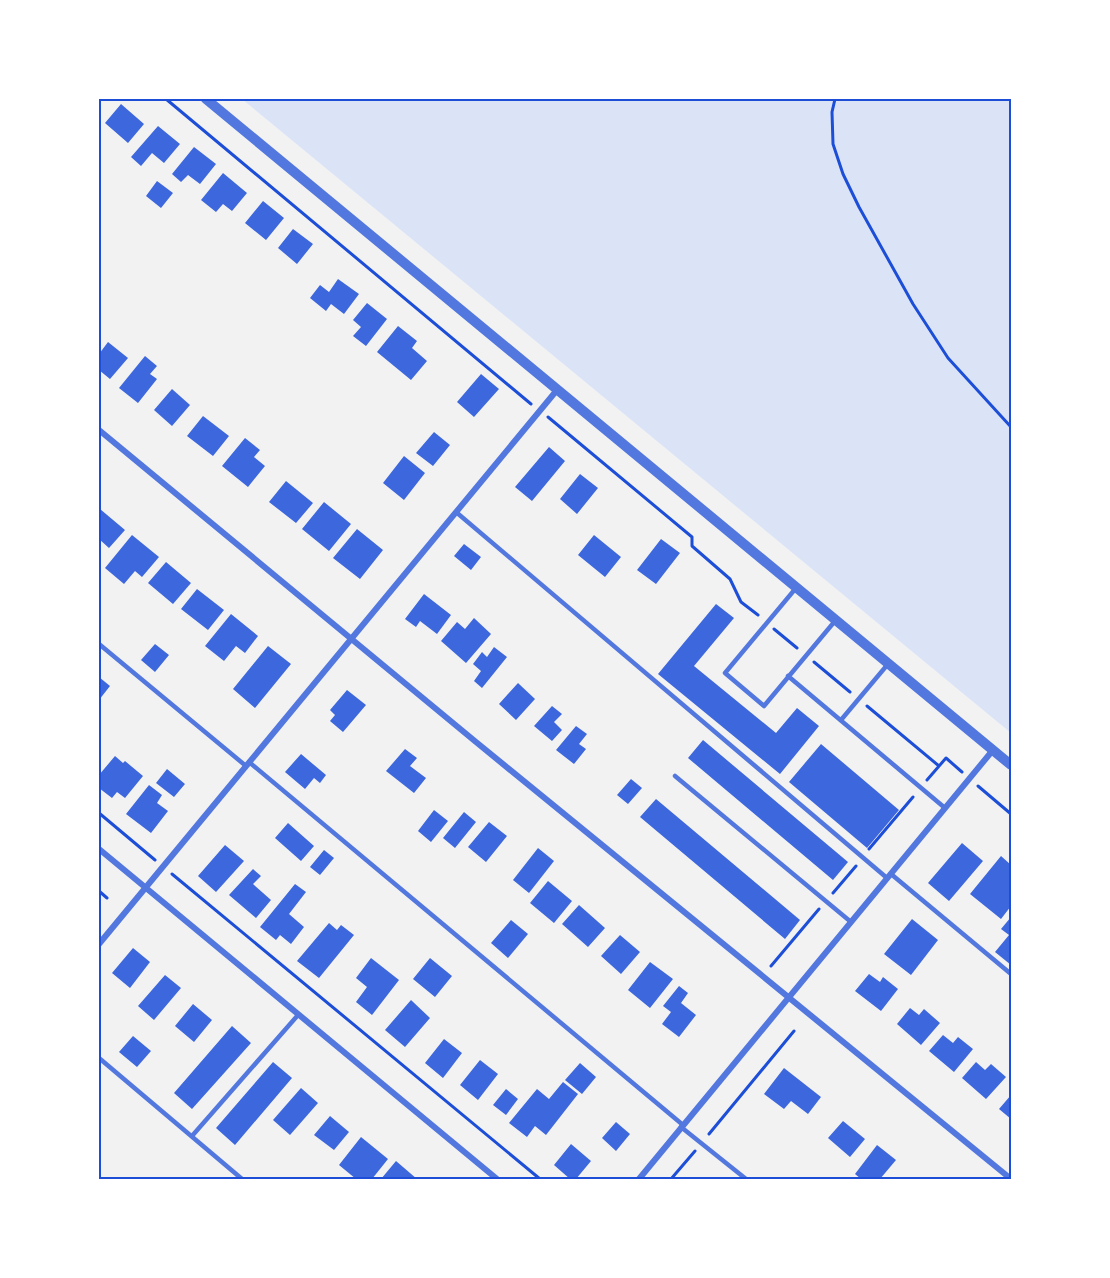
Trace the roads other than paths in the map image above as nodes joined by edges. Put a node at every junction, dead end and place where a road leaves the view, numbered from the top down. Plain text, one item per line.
1 (206, 99) edge
2 (556, 390) junction
3 (99, 430) edge
4 (456, 512) junction
5 (796, 588) junction
6 (835, 621) junction
7 (351, 639) junction
8 (99, 644) edge
9 (888, 664) junction
10 (788, 676) junction
11 (841, 720) junction
12 (993, 750) junction
13 (248, 764) junction
14 (1011, 765) edge
15 (675, 776) dead end
16 (945, 808) junction
17 (99, 849) edge
18 (889, 876) junction
19 (145, 888) junction
20 (851, 922) junction
21 (99, 944) edge
22 (1011, 974) edge
23 (789, 998) junction
24 (298, 1015) junction
25 (99, 1058) edge
26 (682, 1126) junction
27 (192, 1136) junction
28 (242, 1179) edge
29 (497, 1179) edge
30 (639, 1179) edge
31 (746, 1179) edge
32 (1011, 1179) edge

1 - 2 street
2 - 4 street
2 - 5 street
3 - 7 street
4 - 7 street
4 - 18 lane
5 - 6 street
5 - 10 lane
6 - 9 street
6 - 10 lane
7 - 13 street
7 - 23 street
8 - 13 lane
9 - 11 lane
9 - 12 street
10 - 11 lane
11 - 16 lane
12 - 14 street
12 - 16 street
13 - 19 street
13 - 26 lane
15 - 20 lane
16 - 18 street
17 - 19 street
18 - 20 street
18 - 22 lane
19 - 21 street
19 - 24 street
20 - 23 street
23 - 26 street
23 - 32 street
24 - 27 lane
24 - 29 street
25 - 27 lane
26 - 30 street
26 - 31 lane
27 - 28 lane

